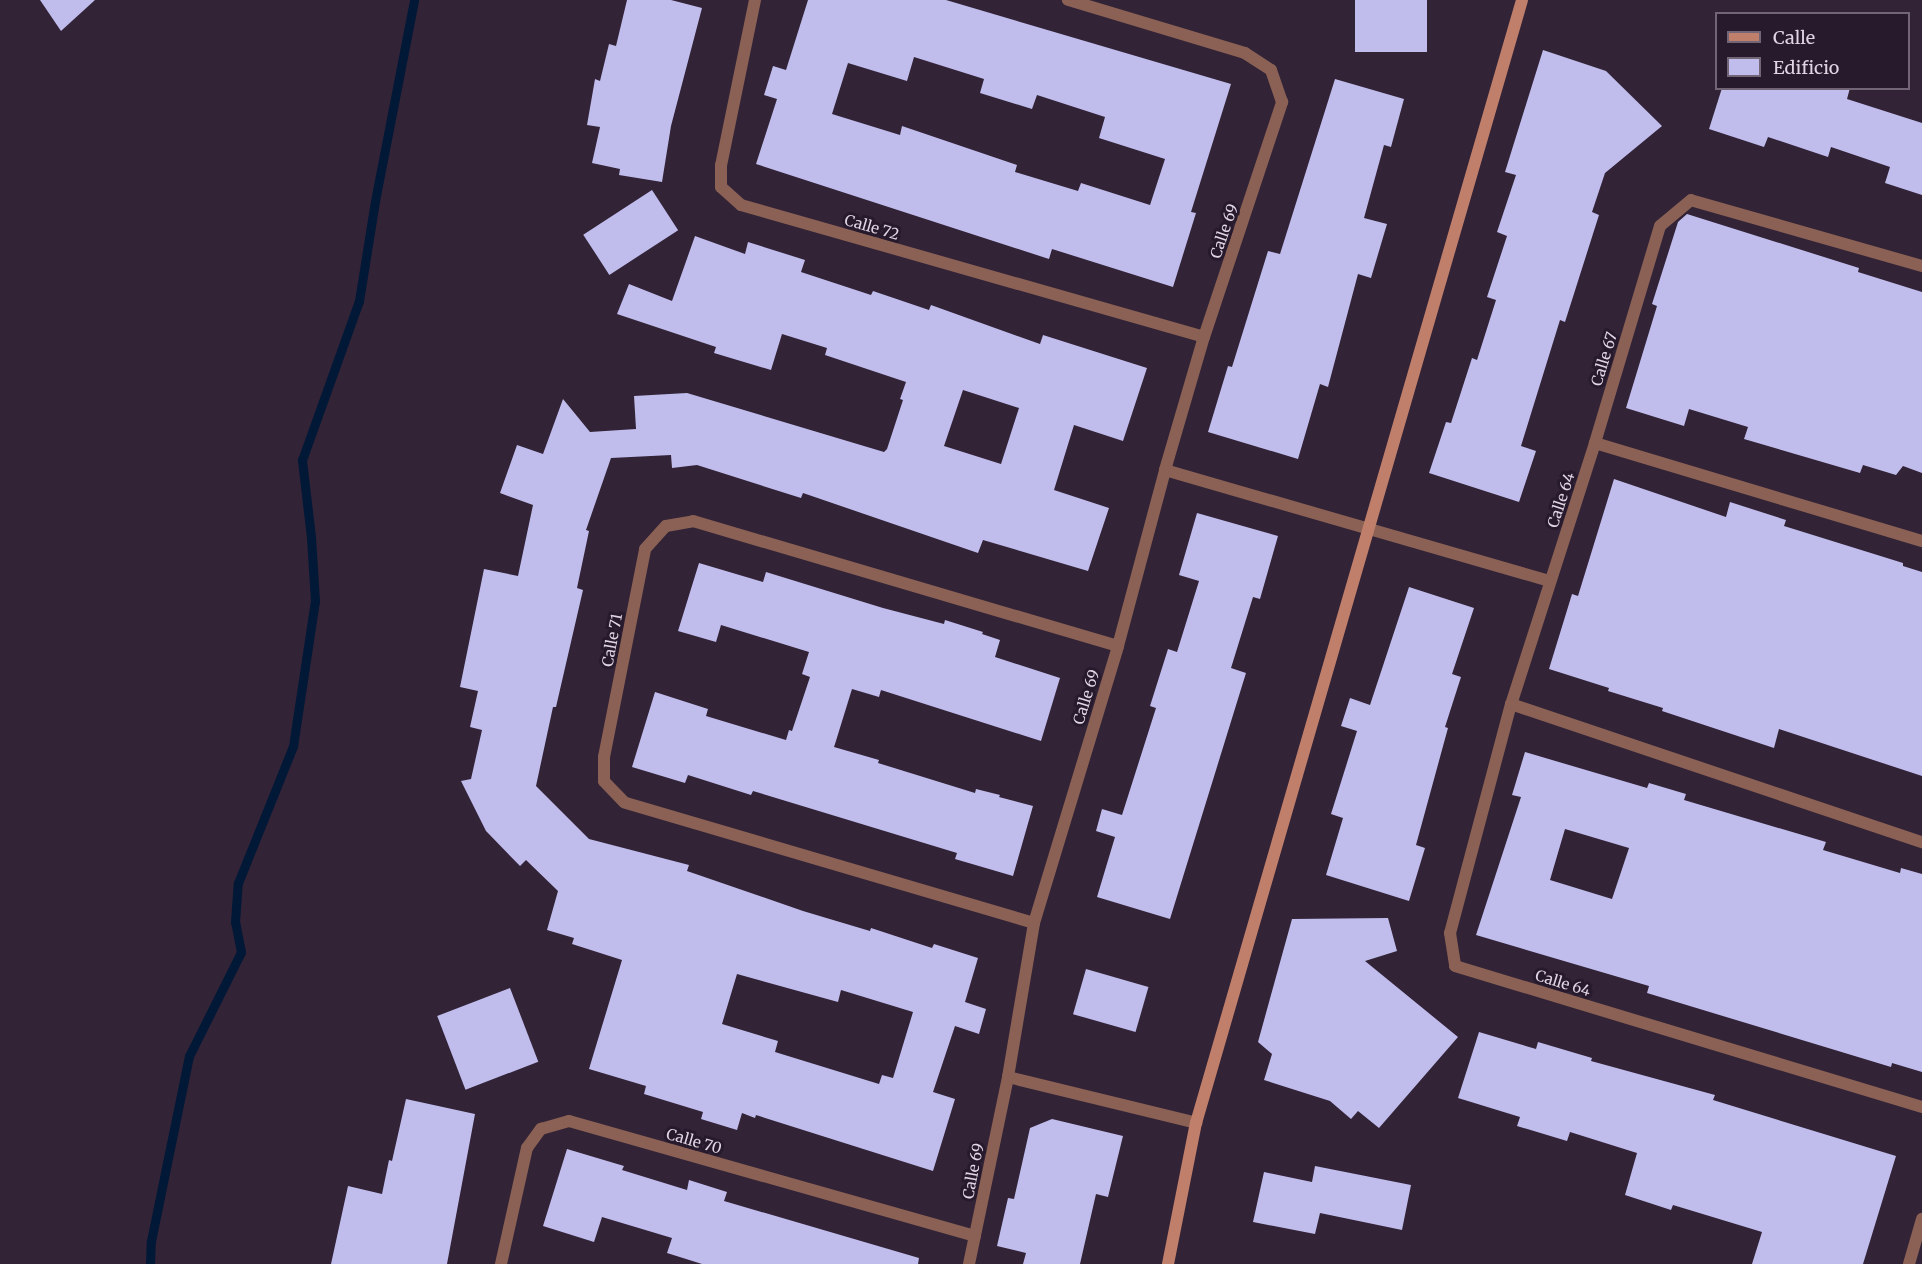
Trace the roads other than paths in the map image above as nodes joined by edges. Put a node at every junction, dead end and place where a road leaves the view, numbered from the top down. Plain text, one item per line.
1 (755, 0) edge
2 (1068, 0) edge
3 (1522, 0) edge
4 (1922, 266) edge
5 (1204, 337) junction
6 (1595, 443) junction
7 (1164, 470) junction
8 (1367, 529) junction
9 (1922, 541) edge
10 (1550, 581) junction
11 (1118, 646) junction
12 (1511, 704) junction
13 (1922, 842) edge
14 (1034, 923) junction
15 (1008, 1077) junction
16 (1922, 1107) edge
17 (1196, 1123) junction
18 (1922, 1219) edge
19 (975, 1236) junction
20 (501, 1264) edge
21 (969, 1264) edge
22 (1168, 1264) edge
23 (1909, 1264) edge

1 - 5 street, Calle 72
2 - 5 street, Calle 69
3 - 8 street
4 - 6 street, Calle 67
5 - 7 street, Calle 69
6 - 9 street
6 - 10 street, Calle 64
7 - 8 street
7 - 11 street, Calle 69
8 - 10 street
8 - 17 street
10 - 12 street, Calle 64
11 - 14 street, Calle 69
11 - 14 street, Calle 71
12 - 13 street
12 - 16 street, Calle 64
14 - 15 street, Calle 69
15 - 17 street
15 - 19 street, Calle 69
17 - 22 street
18 - 23 street
19 - 20 street, Calle 70
19 - 21 street, Calle 69

